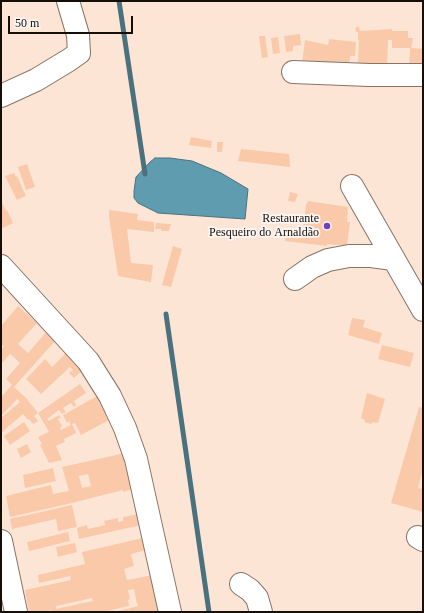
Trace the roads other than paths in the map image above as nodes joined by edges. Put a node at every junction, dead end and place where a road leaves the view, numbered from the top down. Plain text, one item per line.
1 (68, 1) edge
2 (293, 72) dead end
3 (423, 74) edge
4 (1, 96) edge
5 (352, 186) dead end
6 (394, 258) junction
7 (1, 266) edge
8 (295, 279) dead end
9 (423, 310) edge
10 (1, 540) edge
11 (241, 584) dead end
12 (16, 612) edge
13 (170, 612) edge
14 (262, 612) edge

1 - 4 street
2 - 3 street
5 - 6 street
6 - 8 street
6 - 9 street
7 - 13 street
10 - 12 street
11 - 14 street

